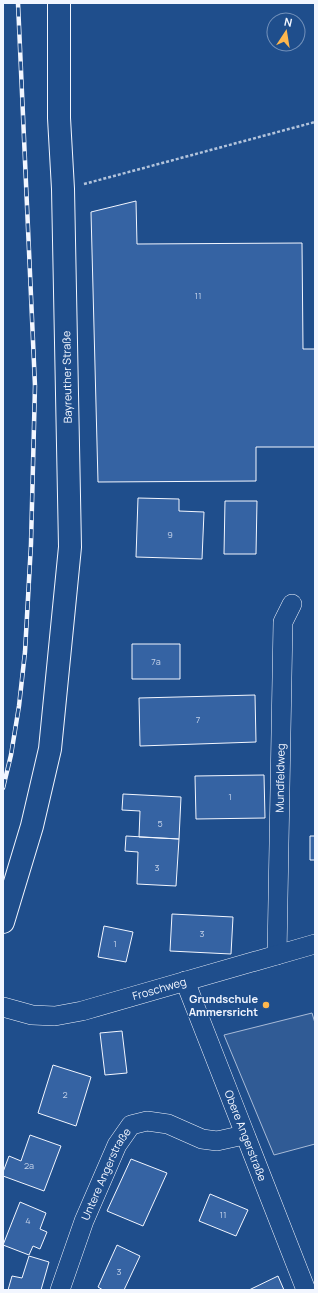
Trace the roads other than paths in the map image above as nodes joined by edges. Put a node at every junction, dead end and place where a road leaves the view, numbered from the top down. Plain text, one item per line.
1 (59, 3) edge
2 (292, 604) dead end
3 (3, 922) edge
4 (315, 944) edge
5 (277, 955) junction
6 (185, 982) junction
7 (3, 1007) edge
8 (244, 1134) junction
9 (60, 1290) edge
10 (306, 1290) edge

1 - 3 main road, Bayreuther Straße
2 - 5 street, Mundfeldweg
4 - 5 street, Froschweg
5 - 6 street, Froschweg
6 - 7 street, Froschweg
6 - 8 street, Obere Angerstraße
8 - 9 street, Untere Angerstraße
8 - 10 street, Obere Angerstraße

